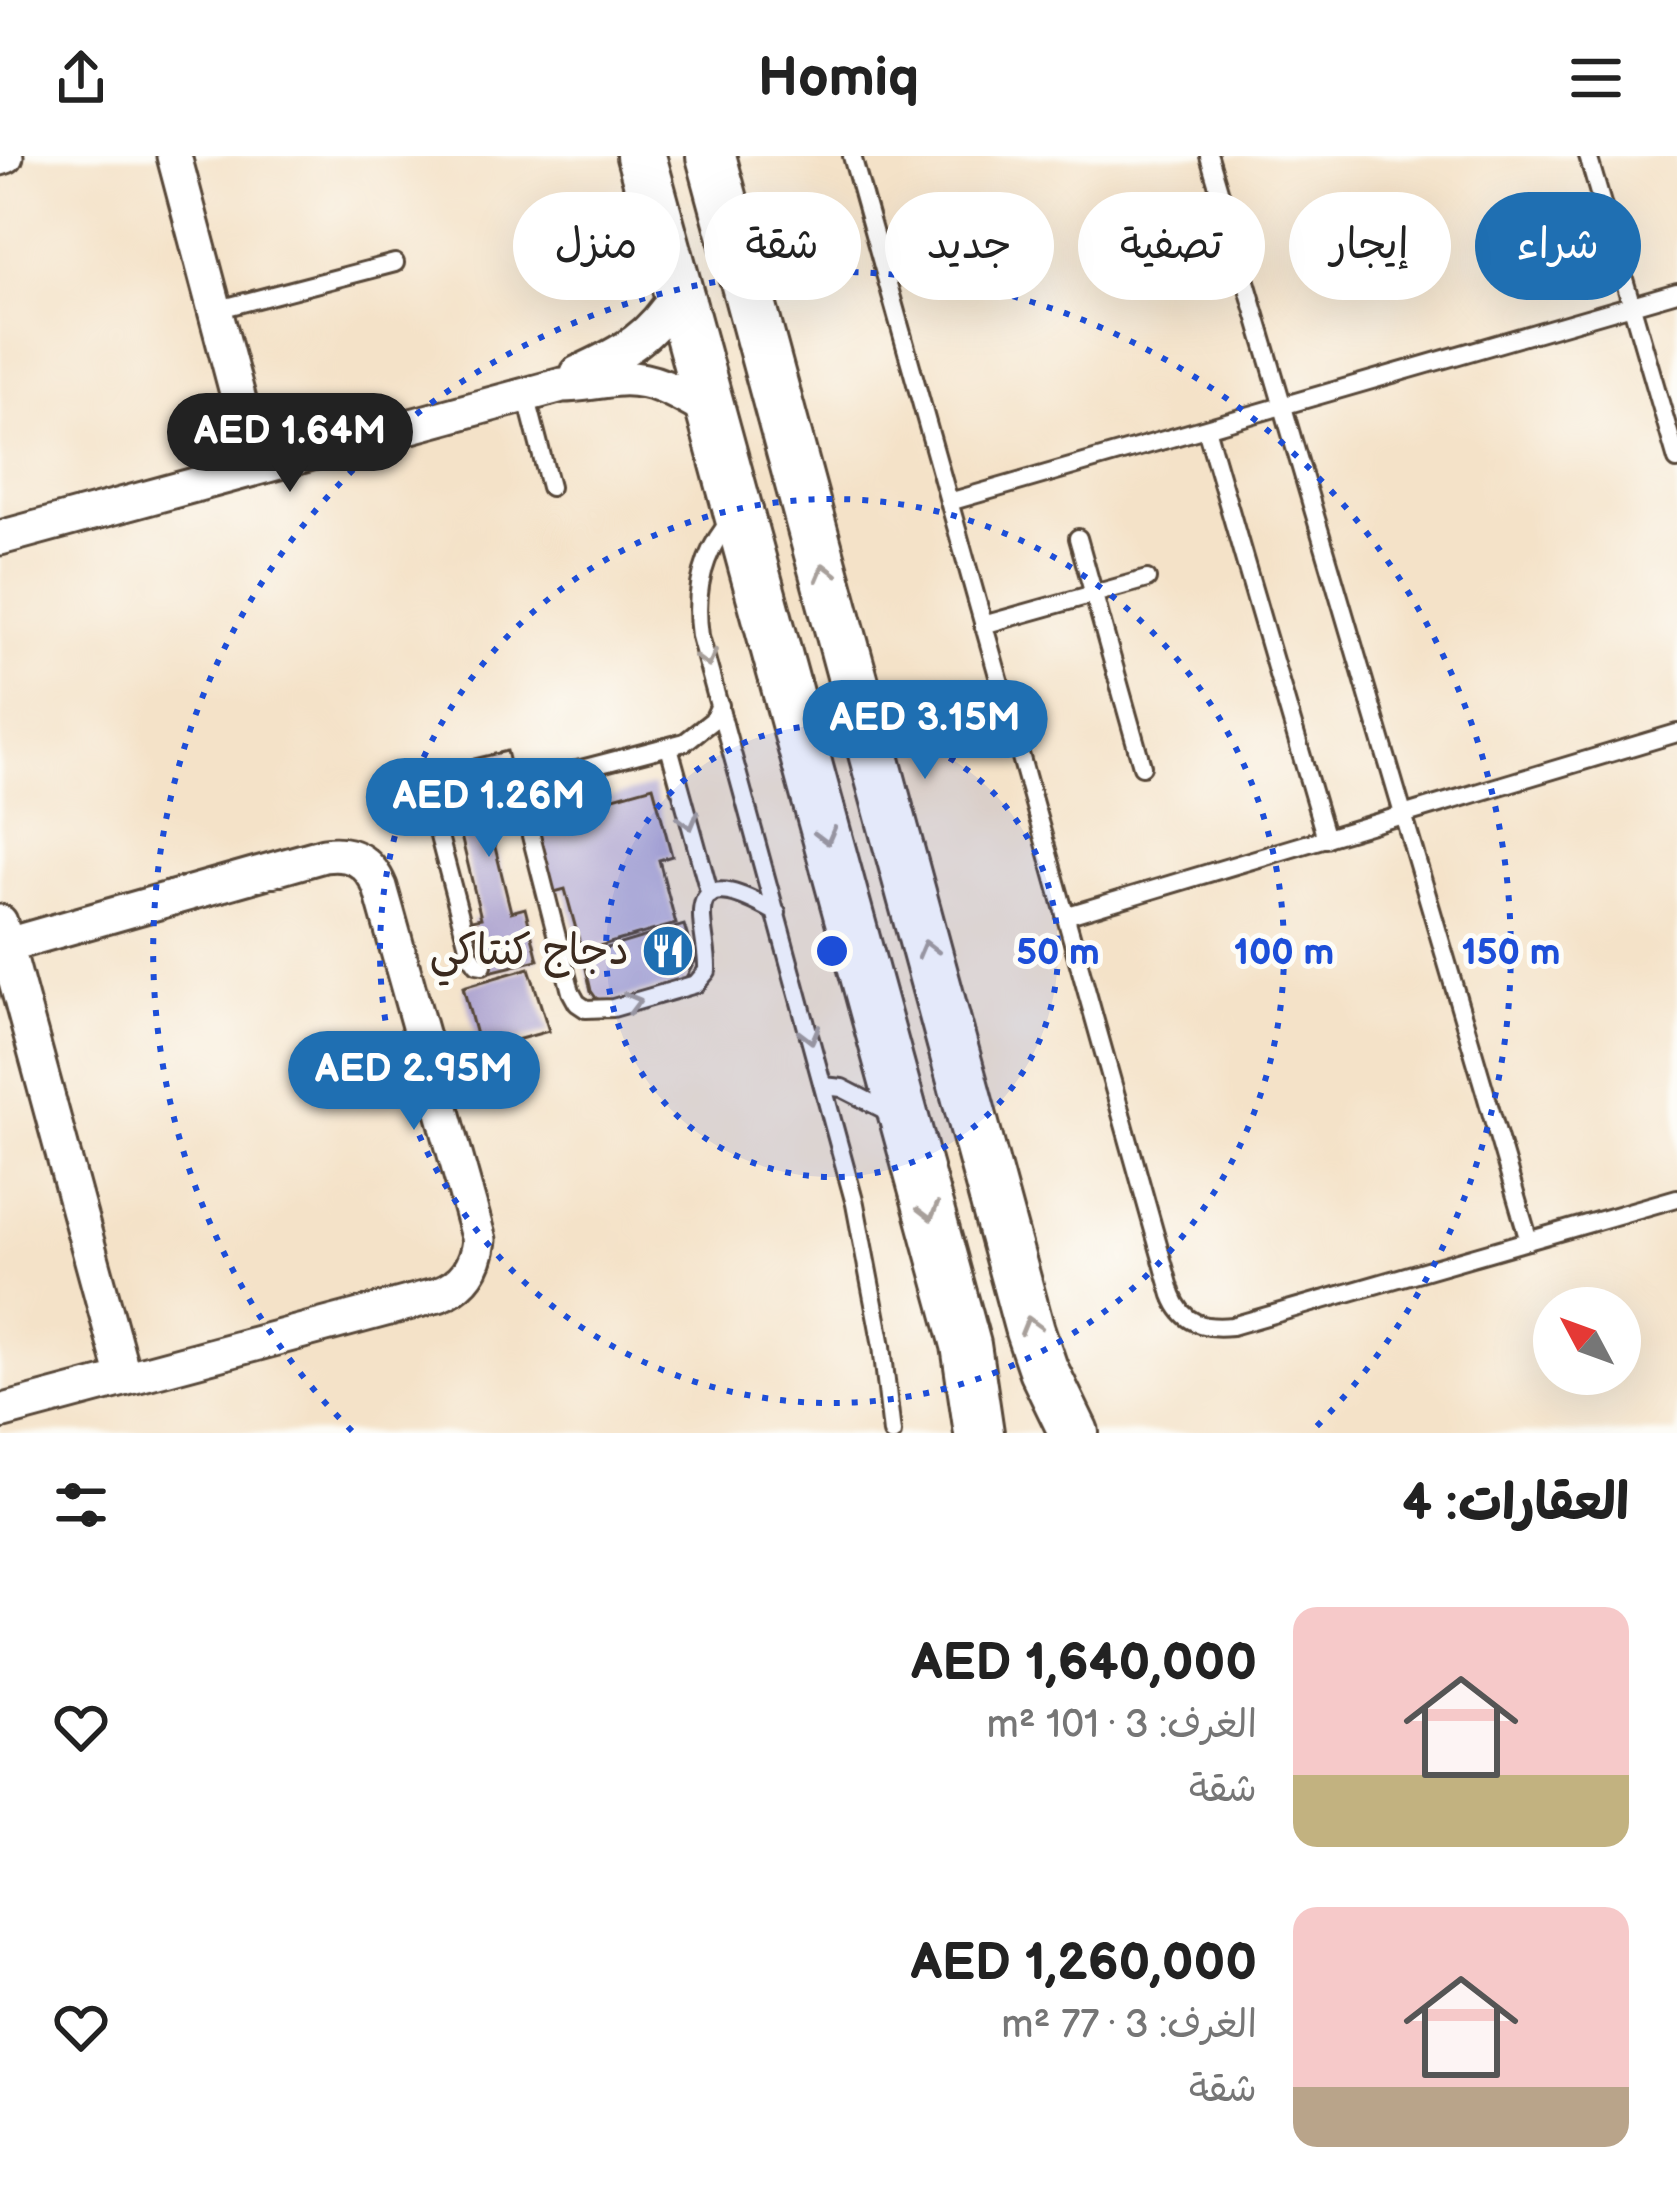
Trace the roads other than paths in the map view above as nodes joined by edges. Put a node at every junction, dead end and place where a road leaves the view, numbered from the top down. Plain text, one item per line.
1 (174, 156) edge
2 (641, 156) edge
3 (711, 156) edge
4 (852, 156) edge
5 (1209, 156) edge
6 (1588, 156) edge
7 (651, 192) edge
8 (394, 263) dead end
9 (1677, 292) edge
10 (680, 299) edge
11 (673, 300) edge
12 (1632, 305) junction
13 (215, 310) junction
14 (562, 385) junction
15 (526, 395) junction
16 (1283, 406) junction
17 (710, 411) junction
18 (1206, 428) junction
19 (1677, 460) edge
20 (257, 468) junction
21 (550, 487) dead end
22 (949, 502) junction
23 (738, 512) junction
24 (0, 538) edge
25 (1078, 538) dead end
26 (1147, 579) dead end
27 (1093, 594) junction
28 (983, 625) junction
29 (720, 705) junction
30 (1677, 733) edge
31 (669, 747) junction
32 (1142, 766) dead end
33 (452, 801) dead end
34 (1403, 816) junction
35 (1326, 838) junction
36 (710, 895) junction
37 (777, 913) junction
38 (1065, 916) junction
39 (3, 934) edge
40 (559, 947) junction
41 (536, 953) dead end
42 (483, 965) dead end
43 (824, 1086) junction
44 (903, 1118) junction
45 (1677, 1198) edge
46 (1528, 1241) junction
47 (124, 1378) junction
48 (0, 1412) edge
49 (892, 1433) edge
50 (979, 1433) edge
51 (1074, 1433) edge

1 - 13 street
2 - 7 street
51 -> 3 street
4 - 22 lane
5 - 16 lane
6 - 12 lane
8 - 13 lane
9 - 12 lane
10 - 17 street
11 - 14 street
12 - 16 lane
12 - 19 lane
13 - 20 street
14 - 15 street
14 - 17 street
15 - 20 street
15 - 21 lane
16 - 18 lane
16 - 34 lane
17 - 23 street
18 - 22 lane
18 - 35 lane
20 - 24 street
22 - 28 lane
23 -> 29 lane
23 -> 44 street
25 - 27 lane
26 - 27 lane
27 - 28 lane
27 - 32 lane
28 - 38 lane
29 - 31 lane
29 - 37 lane
30 - 34 lane
31 -> 36 lane
31 - 40 lane
33 - 42 lane
34 - 35 lane
34 - 46 lane
35 - 38 lane
36 - 37 lane
40 -> 36 lane
37 -> 43 lane
38 - 46 lane
39 - 47 street
39 - 47 street
40 - 41 lane
43 - 44 lane
43 - 49 lane
44 -> 50 street
45 - 46 lane
47 - 48 street

